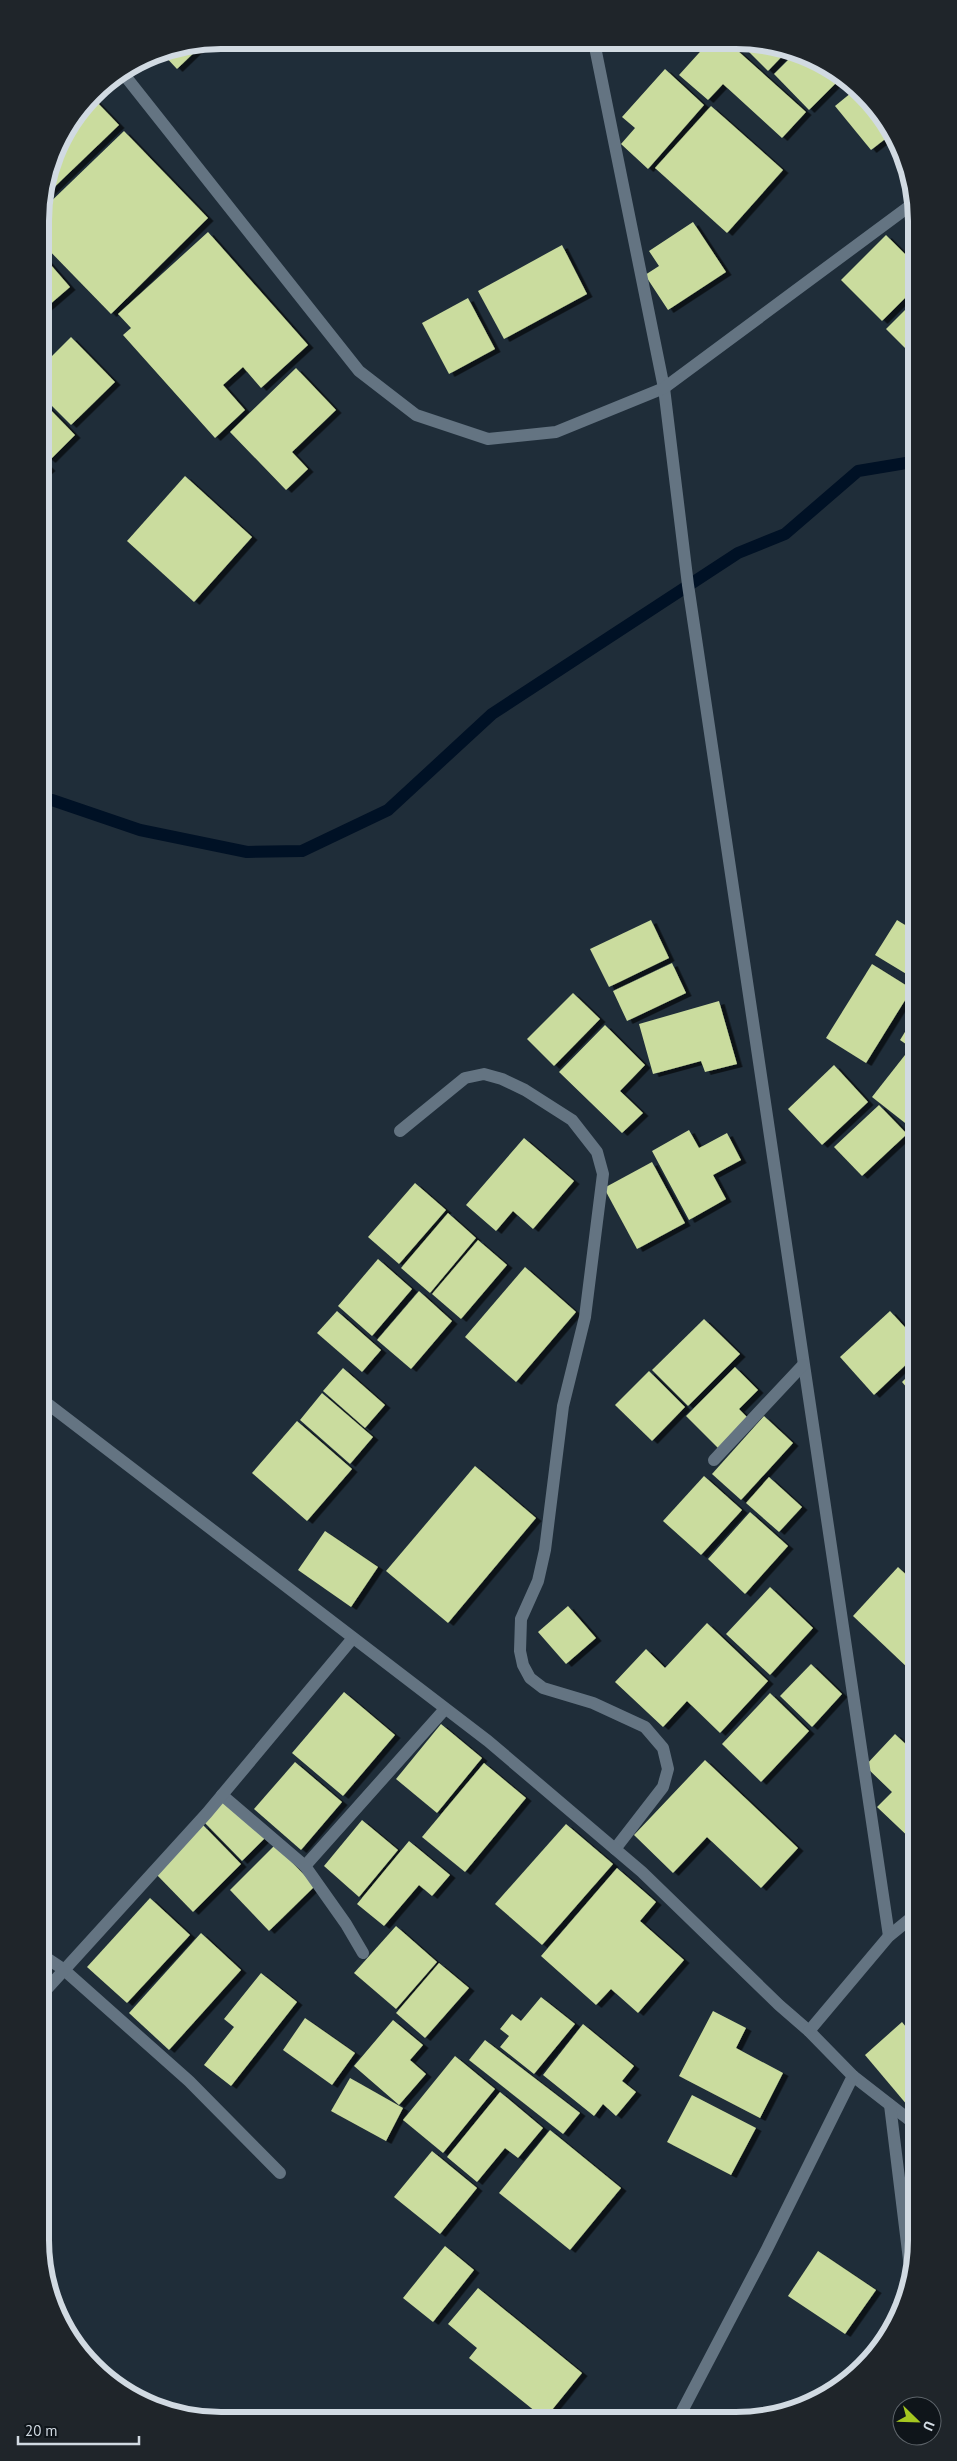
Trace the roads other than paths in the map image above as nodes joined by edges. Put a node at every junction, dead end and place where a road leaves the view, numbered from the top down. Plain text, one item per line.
1 (595, 49) edge
2 (126, 77) edge
3 (907, 208) edge
4 (664, 388) junction
5 (400, 1131) dead end
6 (802, 1365) junction
7 (49, 1405) edge
8 (714, 1460) dead end
9 (353, 1638) junction
10 (445, 1708) junction
11 (222, 1795) junction
12 (615, 1849) junction
13 (306, 1866) junction
14 (908, 1921) edge
15 (889, 1936) junction
16 (363, 1953) dead end
17 (49, 1960) edge
18 (62, 1970) junction
19 (49, 1986) edge
20 (809, 2031) junction
21 (853, 2076) junction
22 (890, 2105) junction
23 (908, 2119) edge
24 (280, 2173) dead end
25 (908, 2252) edge
26 (682, 2412) edge

1 - 4 street
2 - 4 street
3 - 4 street
4 - 6 street
5 - 12 street
6 - 8 street
6 - 15 street
7 - 9 street
9 - 10 street
9 - 11 street
10 - 12 street
10 - 13 street
11 - 13 street
11 - 18 street
12 - 20 street
13 - 16 street
14 - 15 street
15 - 20 street
17 - 18 street
18 - 19 street
18 - 24 street
20 - 21 street
21 - 22 street
21 - 26 street
22 - 23 street
22 - 25 street

